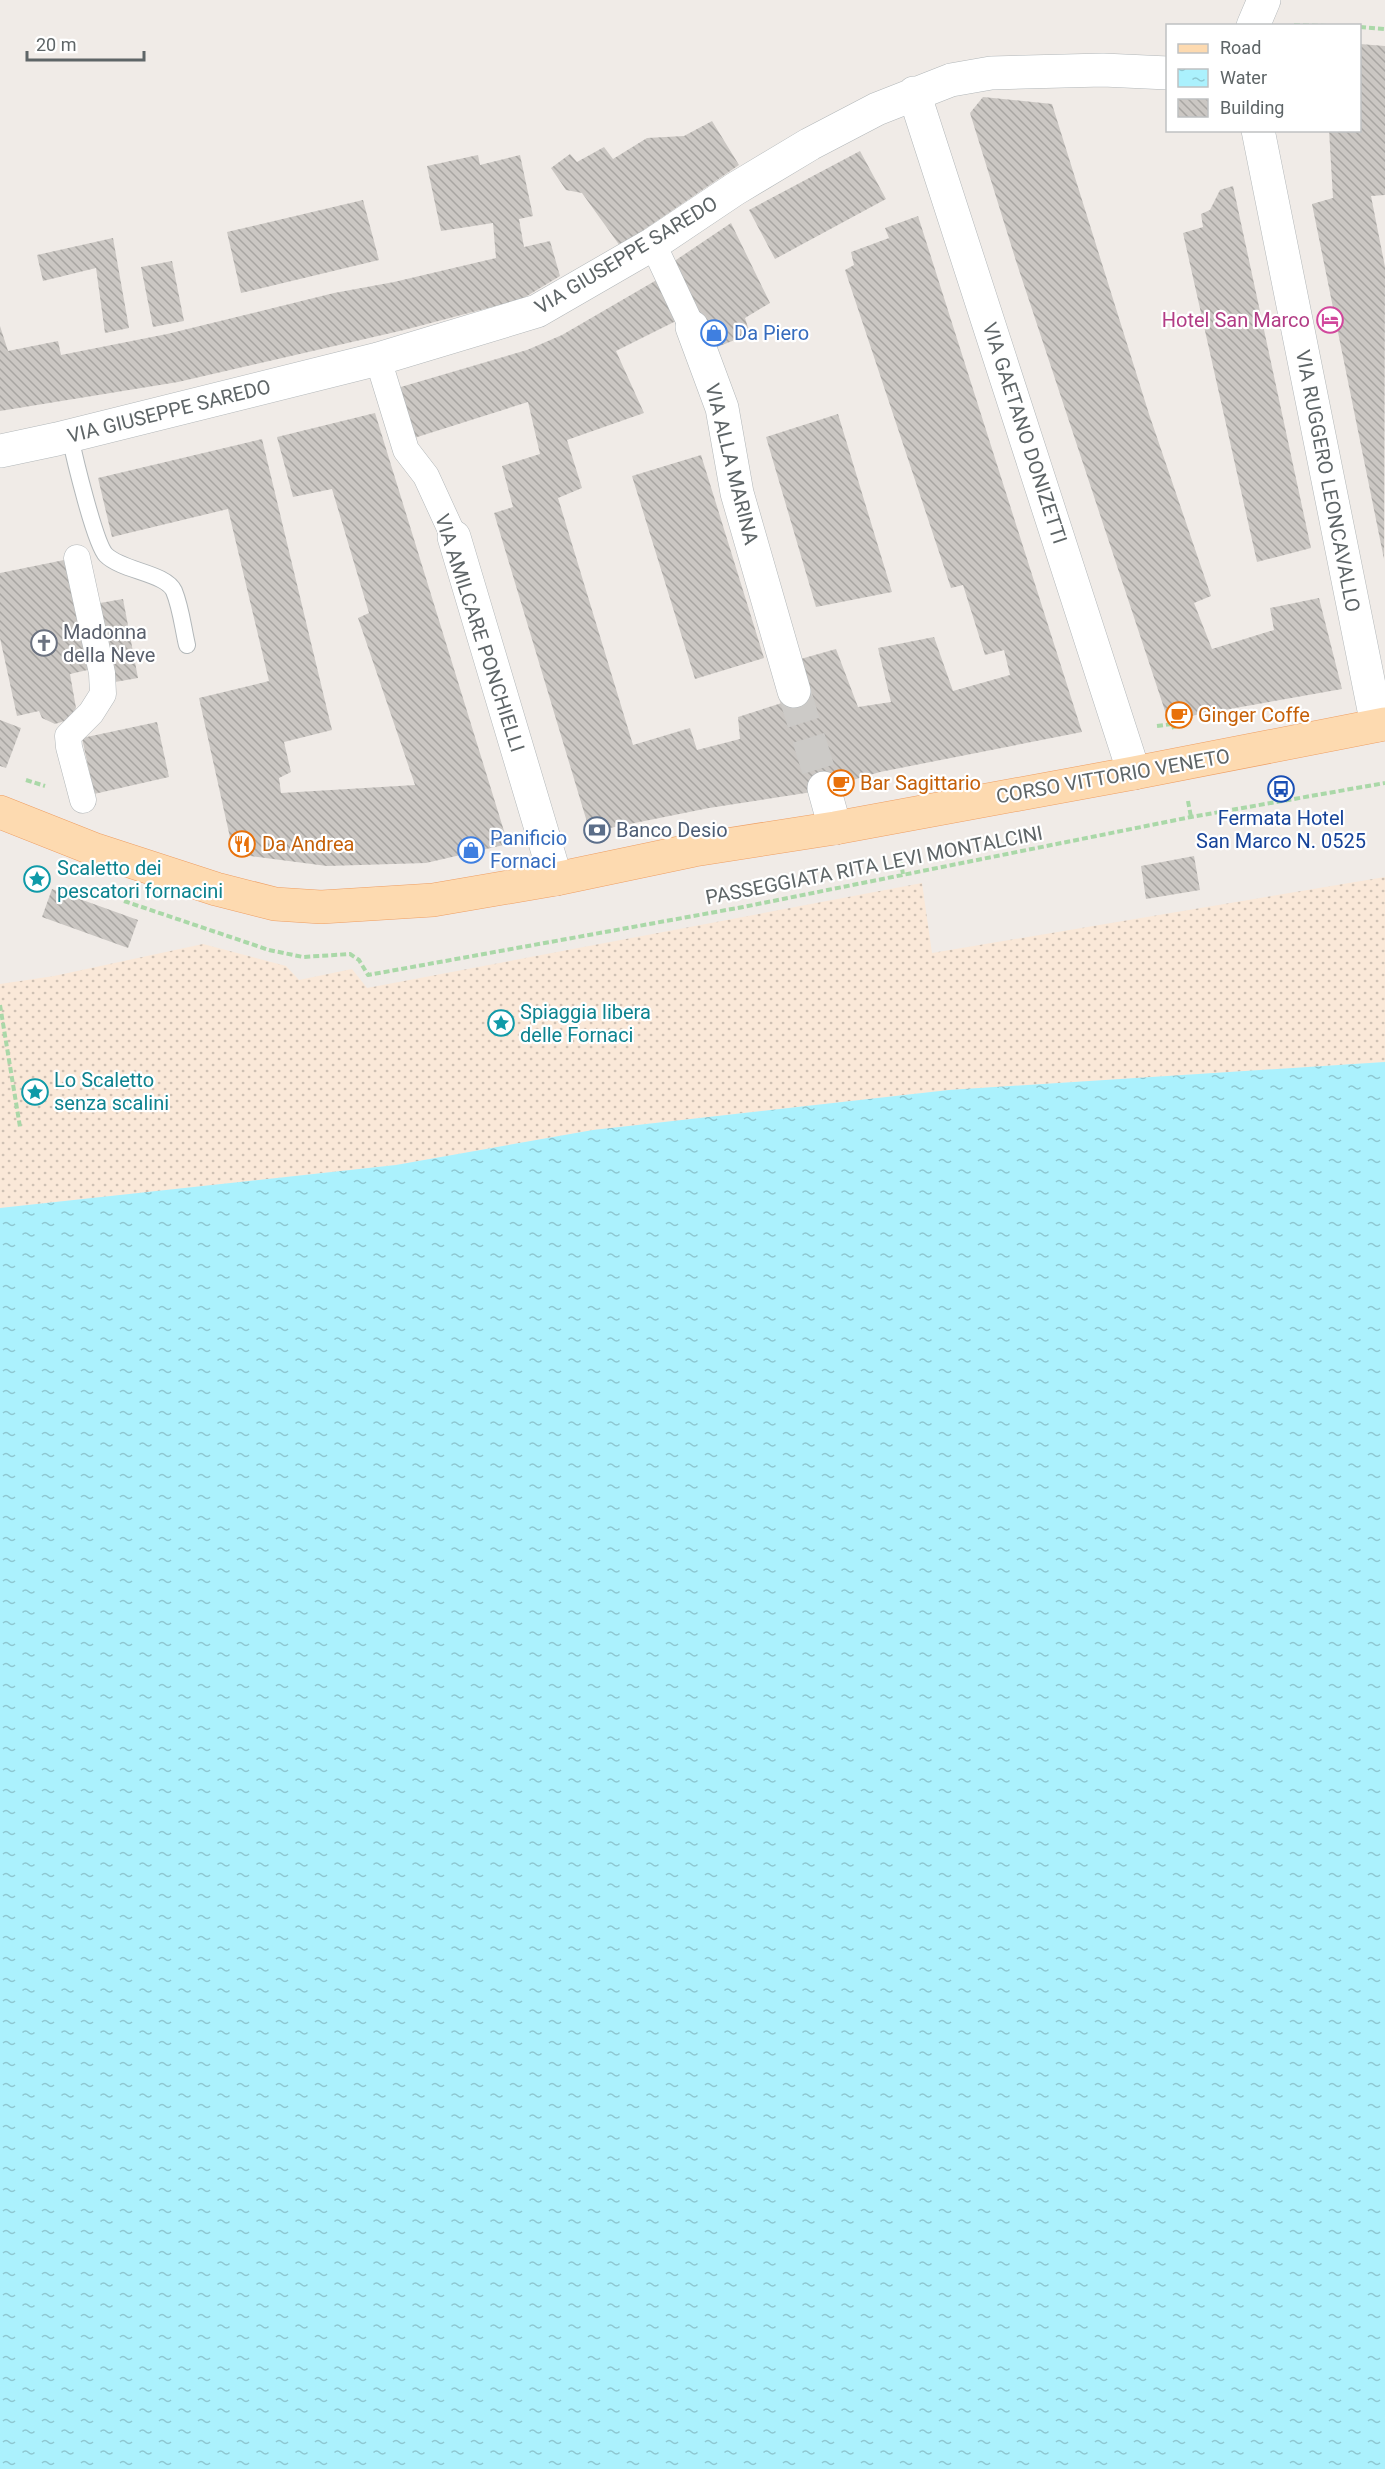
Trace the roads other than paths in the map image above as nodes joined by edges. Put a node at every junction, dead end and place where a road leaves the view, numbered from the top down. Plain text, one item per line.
1 (1264, 0) edge
2 (1254, 24) edge
3 (1166, 73) edge
4 (914, 93) junction
5 (1258, 132) edge
6 (653, 244) junction
7 (692, 327) joint
8 (378, 359) junction
9 (70, 436) junction
10 (0, 451) edge
11 (454, 537) joint
12 (77, 558) dead end
13 (187, 645) dead end
14 (794, 690) tunnel mouth
15 (1381, 724) edge
16 (1134, 773) junction
17 (824, 788) tunnel mouth
18 (82, 800) road end
19 (0, 812) edge
20 (835, 828) junction
21 (556, 879) junction

1 - 2 street
3 - 4 street, VIA GIUSEPPE SAREDO
4 - 6 street, VIA GIUSEPPE SAREDO
4 - 16 street, VIA GAETANO DONIZETTI
5 - 15 street, VIA RUGGERO LEONCAVALLO
6 - 7 street, VIA ALLA MARINA
6 - 8 street, VIA GIUSEPPE SAREDO
7 - 14 street, VIA ALLA MARINA
8 - 9 street, VIA GIUSEPPE SAREDO
8 - 11 street, VIA AMILCARE PONCHIELLI
9 - 10 street, VIA GIUSEPPE SAREDO
9 - 13 lane
11 - 21 street, VIA AMILCARE PONCHIELLI
12 - 18 street
15 - 16 main road, CORSO VITTORIO VENETO
16 - 20 main road, CORSO VITTORIO VENETO
17 - 20 street
19 - 21 main road, CORSO VITTORIO VENETO
20 - 21 main road, CORSO VITTORIO VENETO

